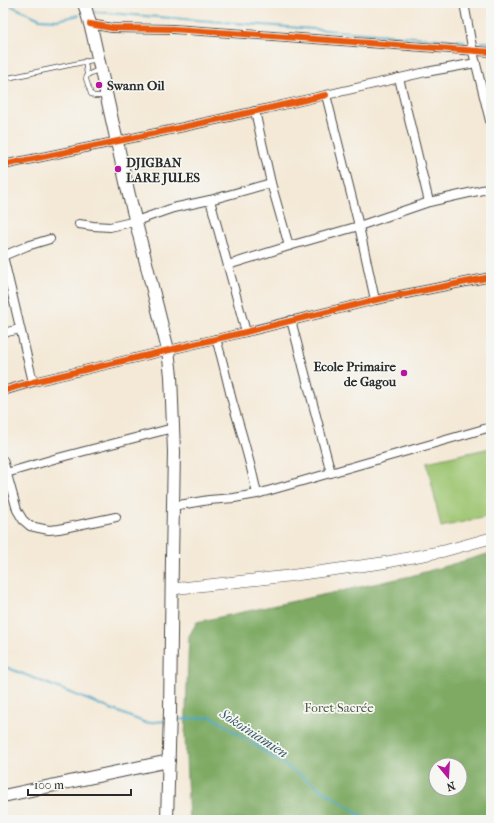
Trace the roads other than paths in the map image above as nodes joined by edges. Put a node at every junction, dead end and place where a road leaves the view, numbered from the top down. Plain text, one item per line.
1 (84, 3) edge
2 (464, 3) edge
3 (90, 24) junction
4 (473, 52) junction
5 (491, 52) edge
6 (85, 62) junction
7 (476, 63) junction
8 (99, 64) junction
9 (87, 75) junction
10 (399, 78) junction
11 (3, 79) edge
12 (326, 94) junction
13 (107, 96) junction
14 (255, 111) junction
15 (491, 126) edge
16 (117, 142) junction
17 (3, 165) edge
18 (271, 183) junction
19 (491, 188) edge
20 (210, 200) junction
21 (429, 202) junction
22 (136, 221) junction
23 (79, 224) dead end
24 (359, 226) junction
25 (50, 239) dead end
26 (289, 246) junction
27 (3, 256) edge
28 (228, 265) junction
29 (491, 277) edge
30 (375, 300) junction
31 (291, 320) junction
32 (20, 330) junction
33 (246, 332) junction
34 (3, 333) edge
35 (216, 339) junction
36 (168, 350) junction
37 (32, 382) junction
38 (3, 391) edge
39 (491, 427) edge
40 (173, 428) junction
41 (3, 460) edge
42 (4, 473) edge
43 (331, 473) junction
44 (257, 494) junction
45 (173, 506) junction
46 (116, 517) dead end
47 (491, 538) edge
48 (172, 589) junction
49 (169, 760) junction
50 (3, 796) edge
51 (167, 820) edge

1 - 3 main road
2 - 4 street
3 - 4 street
3 - 8 main road
4 - 5 street
4 - 7 street
6 - 8 lane
6 - 9 lane
6 - 11 lane
7 - 10 street
7 - 15 street
8 - 9 lane
8 - 13 main road
9 - 13 lane
10 - 12 street
10 - 21 street
12 - 14 street
12 - 24 street
13 - 16 main road
14 - 16 street
14 - 18 street
16 - 17 street
16 - 22 main road
18 - 20 street
18 - 26 street
19 - 21 street
20 - 22 street
20 - 28 street
21 - 24 street
22 - 23 street
22 - 36 main road
24 - 26 street
24 - 30 street
25 - 27 street
26 - 28 street
27 - 32 street
28 - 33 street
29 - 30 street
30 - 31 street
31 - 33 street
31 - 43 street
32 - 34 street
32 - 37 street
33 - 35 street
35 - 36 street
35 - 44 street
36 - 37 street
36 - 40 main road
37 - 38 street
39 - 43 street
40 - 42 street
40 - 45 main road
41 - 42 street
42 - 46 street
43 - 44 street
44 - 45 street
45 - 48 main road
47 - 48 street
48 - 49 main road
49 - 50 main road
49 - 51 main road

